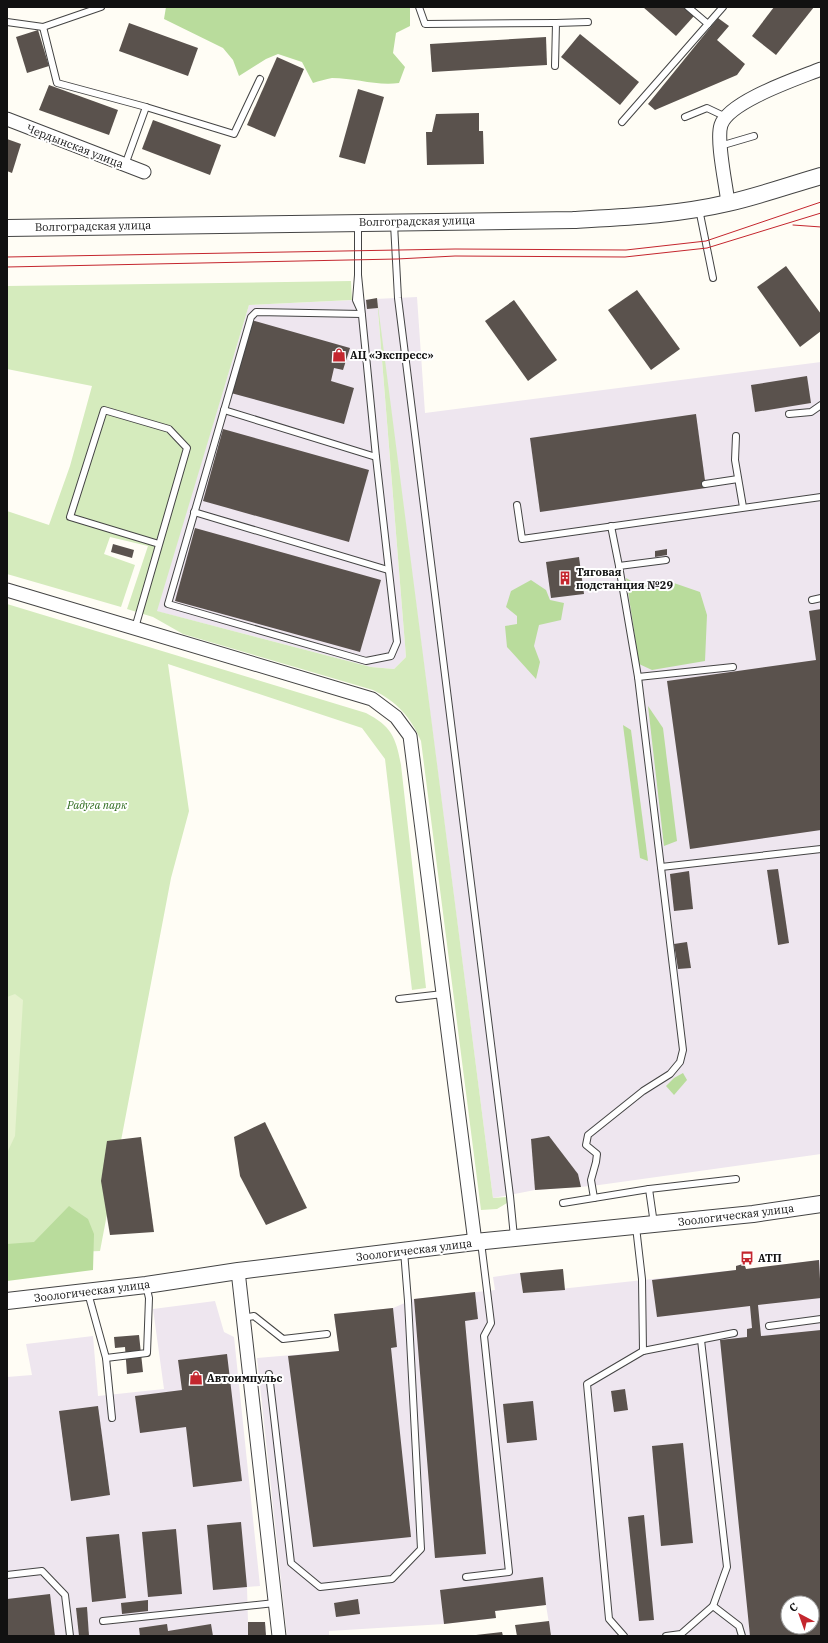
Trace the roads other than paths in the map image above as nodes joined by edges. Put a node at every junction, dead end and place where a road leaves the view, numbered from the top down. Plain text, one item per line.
1 (100, 7) edge
2 (419, 7) edge
3 (688, 7) edge
4 (723, 7) edge
5 (7, 22) edge
6 (588, 22) dead end
7 (556, 23) junction
8 (708, 24) junction
9 (43, 27) junction
10 (555, 66) dead end
11 (821, 69) edge
12 (260, 79) dead end
13 (146, 107) junction
14 (686, 117) dead end
15 (726, 117) junction
16 (7, 119) edge
17 (622, 122) dead end
18 (754, 136) dead end
19 (720, 146) junction
20 (125, 165) junction
21 (144, 172) dead end
22 (821, 176) edge
23 (728, 203) junction
24 (699, 209) junction
25 (358, 222) junction
26 (394, 222) junction
27 (7, 228) edge
28 (713, 278) dead end
29 (362, 314) junction
30 (821, 405) edge
31 (224, 410) junction
32 (789, 414) dead end
33 (736, 436) dead end
34 (376, 458) junction
35 (738, 479) junction
36 (705, 484) dead end
37 (821, 497) edge
38 (517, 504) dead end
39 (742, 507) junction
40 (194, 512) junction
41 (611, 526) junction
42 (159, 544) junction
43 (666, 560) dead end
44 (619, 566) junction
45 (388, 570) junction
46 (7, 590) edge
47 (821, 598) edge
48 (812, 600) dead end
49 (135, 628) junction
50 (733, 667) dead end
51 (638, 677) junction
52 (821, 849) edge
53 (661, 867) junction
54 (443, 994) junction
55 (399, 998) dead end
56 (736, 1179) dead end
57 (649, 1189) junction
58 (594, 1198) junction
59 (563, 1203) dead end
60 (821, 1204) edge
61 (654, 1224) junction
62 (636, 1226) junction
63 (514, 1238) junction
64 (478, 1242) junction
65 (404, 1251) junction
66 (238, 1271) junction
67 (146, 1285) junction
68 (88, 1292) junction
69 (7, 1301) edge
70 (243, 1318) junction
71 (821, 1319) edge
72 (769, 1326) dead end
73 (734, 1333) dead end
74 (327, 1334) dead end
75 (701, 1340) junction
76 (644, 1351) junction
77 (106, 1358) junction
78 (269, 1374) dead end
79 (112, 1418) dead end
80 (7, 1575) edge
81 (466, 1577) dead end
82 (275, 1603) junction
83 (713, 1606) junction
84 (103, 1621) dead end
85 (70, 1636) edge
86 (279, 1636) edge
87 (624, 1636) edge
88 (666, 1636) edge
89 (742, 1636) edge

1 - 9 lane
2 - 7 lane
3 - 8 lane
4 - 8 lane
5 - 9 lane
6 - 7 lane
7 - 10 lane
8 - 17 lane
9 - 13 lane
11 - 15 street
12 - 13 lane
13 - 20 lane
14 - 15 lane
15 - 19 street
16 - 20 street, Чердынская улица
18 - 19 lane
19 - 23 street
20 - 21 street, Чердынская улица
22 - 23 street, Волгоградская улица
23 - 24 street, Волгоградская улица
24 - 26 street, Волгоградская улица
24 - 28 lane
25 - 26 street, Волгоградская улица
25 - 27 street, Волгоградская улица
25 - 29 lane
26 - 63 lane
29 - 31 lane
29 - 34 lane
30 - 32 lane
31 - 34 lane
31 - 40 lane
33 - 35 lane
34 - 45 lane
35 - 36 lane
35 - 39 lane
37 - 39 lane
38 - 41 lane
39 - 41 lane
40 - 45 lane
40 - 45 lane
41 - 44 lane
42 - 42 lane
42 - 49 lane
43 - 44 lane
44 - 51 lane
46 - 49 street
47 - 48 lane
49 - 54 street
50 - 51 lane
51 - 53 lane
52 - 53 lane
53 - 58 lane
54 - 55 lane
54 - 64 street
56 - 57 lane
57 - 58 lane
57 - 61 lane
58 - 59 lane
60 - 61 street, Зоологическая улица
61 - 62 street, Зоологическая улица
62 - 63 street, Зоологическая улица
62 - 76 lane
63 - 64 street, Зоологическая улица
64 - 65 street, Зоологическая улица
64 - 81 lane
65 - 66 street, Зоологическая улица
65 - 78 lane
66 - 67 street, Зоологическая улица
66 - 70 street
67 - 68 street, Зоологическая улица
67 - 77 lane
68 - 69 street, Зоологическая улица
68 - 77 lane
70 - 74 lane
70 - 82 street
71 - 72 lane
73 - 75 lane
75 - 76 lane
75 - 83 lane
76 - 87 lane
77 - 79 lane
80 - 85 lane
82 - 84 lane
82 - 86 street
83 - 88 lane
83 - 89 lane

